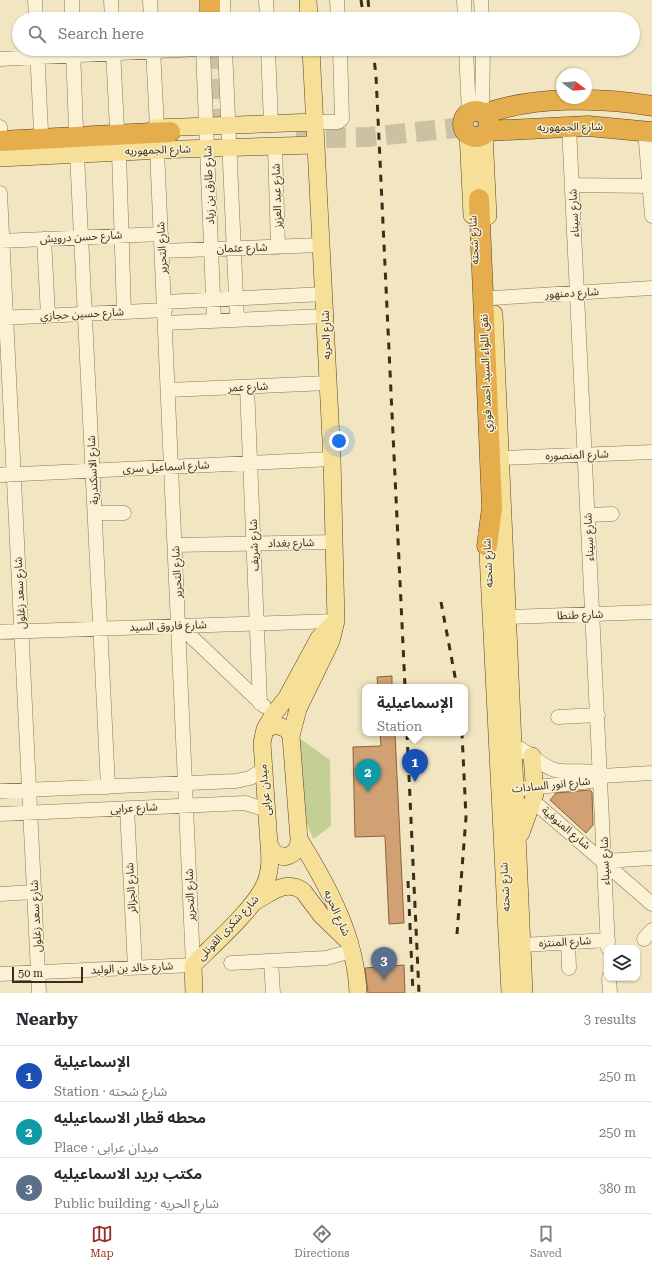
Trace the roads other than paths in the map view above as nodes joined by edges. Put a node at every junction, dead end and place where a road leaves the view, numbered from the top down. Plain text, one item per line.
1 (35, 0) edge
2 (72, 0) edge
3 (111, 0) edge
4 (150, 0) edge
5 (201, 0) edge
6 (210, 0) edge
7 (223, 0) edge
8 (266, 0) edge
9 (308, 0) edge
10 (337, 0) edge
11 (464, 0) edge
12 (481, 0) edge
13 (36, 12) edge
14 (72, 12) edge
15 (112, 12) edge
16 (151, 12) edge
17 (202, 12) edge
18 (210, 12) edge
19 (224, 12) edge
20 (267, 12) edge
21 (309, 12) edge
22 (338, 12) edge
23 (465, 12) edge
24 (482, 12) edge
25 (15, 56) edge
26 (37, 56) edge
27 (73, 56) edge
28 (114, 56) edge
29 (154, 56) edge
30 (203, 56) edge
31 (225, 56) edge
32 (268, 56) edge
33 (311, 56) edge
34 (340, 56) edge
35 (467, 56) edge
36 (483, 56) edge
37 (0, 58) edge
38 (652, 106) edge
39 (509, 107) junction
40 (534, 117) dead end
41 (315, 122) junction
42 (479, 123) junction
43 (271, 124) junction
44 (229, 125) junction
45 (650, 125) edge
46 (207, 126) junction
47 (570, 126) junction
48 (0, 127) edge
49 (117, 129) junction
50 (512, 129) junction
51 (76, 130) junction
52 (41, 132) junction
53 (0, 133) edge
54 (169, 138) junction
55 (0, 141) edge
56 (316, 145) junction
57 (275, 146) junction
58 (230, 147) junction
59 (208, 149) junction
60 (0, 151) edge
61 (119, 152) junction
62 (77, 154) junction
63 (0, 158) edge
64 (478, 169) junction
65 (572, 185) junction
66 (650, 186) junction
67 (0, 193) edge
68 (479, 199) dead end
69 (652, 216) edge
70 (161, 234) junction
71 (122, 236) junction
72 (82, 237) junction
73 (44, 239) junction
74 (1, 241) edge
75 (321, 245) junction
76 (278, 247) junction
77 (234, 248) junction
78 (211, 249) junction
79 (162, 251) junction
80 (652, 288) edge
81 (577, 292) junction
82 (324, 294) junction
83 (236, 298) junction
84 (493, 298) junction
85 (212, 300) junction
86 (124, 312) junction
87 (165, 312) junction
88 (85, 314) junction
89 (48, 316) junction
90 (326, 316) junction
91 (3, 318) edge
92 (237, 320) junction
93 (214, 321) junction
94 (328, 383) junction
95 (247, 387) junction
96 (168, 390) junction
97 (652, 452) edge
98 (585, 455) junction
99 (332, 458) junction
100 (501, 458) junction
101 (250, 462) junction
102 (172, 466) junction
103 (93, 470) junction
104 (7, 474) edge
105 (95, 513) junction
106 (124, 513) dead end
107 (612, 514) dead end
108 (588, 515) junction
109 (334, 542) junction
110 (254, 543) junction
111 (175, 545) junction
112 (487, 546) junction
113 (652, 612) edge
114 (593, 614) junction
115 (508, 617) junction
116 (336, 620) junction
117 (257, 624) junction
118 (179, 625) junction
119 (101, 628) junction
120 (22, 631) junction
121 (0, 632) edge
122 (260, 703) junction
123 (598, 715) junction
124 (558, 717) dead end
125 (269, 722) junction
126 (291, 736) junction
127 (506, 746) junction
128 (532, 756) junction
129 (263, 770) junction
130 (652, 773) edge
131 (601, 776) junction
132 (186, 783) junction
133 (108, 787) junction
134 (508, 789) junction
135 (30, 790) junction
136 (0, 791) edge
137 (534, 794) junction
138 (186, 806) junction
139 (127, 808) junction
140 (267, 810) junction
141 (31, 813) junction
142 (0, 814) edge
143 (299, 839) junction
144 (518, 843) junction
145 (269, 844) junction
146 (652, 858) edge
147 (605, 861) junction
148 (34, 892) junction
149 (0, 894) edge
150 (252, 903) junction
151 (652, 904) edge
152 (568, 942) junction
153 (608, 944) edge
154 (522, 945) junction
155 (351, 947) junction
156 (271, 961) junction
157 (231, 963) dead end
158 (193, 965) junction
159 (135, 968) junction
160 (569, 968) dead end
161 (38, 972) junction
162 (0, 974) edge
163 (609, 981) edge
164 (39, 993) edge
165 (194, 993) edge
166 (273, 993) edge
167 (358, 993) edge
168 (510, 993) edge
169 (524, 993) edge
170 (610, 993) edge

1 - 13 street
2 - 14 street
3 - 15 street
4 - 16 street
5 - 17 street
6 - 18 highway
7 - 19 street
8 - 20 street
9 - 21 main road
10 - 22 street
11 - 23 street
12 - 24 street
25 - 37 street
26 - 52 street
27 - 51 street
28 - 49 street
29 - 54 street, شارع التحرير
30 - 46 street, شارع طارق بن زياد
31 - 44 street, شارع طارق بن زياد
32 - 43 street
33 - 41 main road, شارع الحريه
34 - 41 street
35 - 42 street
36 - 42 street
38 - 39 highway
39 - 42 highway
39 - 50 highway
40 - 45 highway
41 - 43 main road, شارع الجمهوريه
41 - 56 main road, شارع الحريه
42 - 50 highway, شارع الجمهوريه
42 - 64 main road, شارع شحته
43 - 44 main road, شارع الجمهوريه
44 - 46 main road, شارع الجمهوريه
44 - 58 street, شارع طارق بن زياد
45 - 47 highway, شارع الجمهوريه
45 - 66 street
46 - 54 main road, شارع الجمهوريه
46 - 59 street, شارع طارق بن زياد
47 - 50 highway, شارع الجمهوريه
47 - 65 street, شارع سيناء
48 - 53 street
49 - 51 main road, شارع الجمهوريه
49 - 54 main road, شارع الجمهوريه
51 - 52 main road, شارع الجمهوريه
52 - 53 main road, شارع الجمهوريه
54 - 55 highway, شارع الجمهوريه
54 - 59 main road, شارع الجمهوريه
54 - 60 highway, شارع الجمهوريه
54 - 61 main road, شارع الجمهوريه
54 - 70 street, شارع التحرير
56 - 57 main road, شارع الجمهوريه
56 - 75 main road, شارع الحريه
57 - 58 main road, شارع الجمهوريه
57 - 76 street, شارع عبد العزيز
58 - 59 main road, شارع الجمهوريه
58 - 77 street, شارع طارق بن زياد
59 - 78 street, شارع طارق بن زياد
61 - 62 main road, شارع الجمهوريه
61 - 71 street
62 - 63 main road, شارع الجمهوريه
62 - 72 street, شارع الاسكندرية
64 - 84 main road, شارع شحته
64 - 112 main road, شارع شحته
65 - 66 street
65 - 81 street, شارع سيناء
66 - 69 street
67 - 74 street, شارع سعد زغلول
68 - 112 highway, نفق اللواء السيد احمد فوزي
70 - 71 street, شارع حسن درويش
70 - 79 street, شارع التحرير
71 - 72 street, شارع حسن درويش
71 - 86 street
72 - 73 street, شارع حسن درويش
72 - 88 street, شارع الاسكندرية
73 - 74 street, شارع حسن درويش
73 - 89 street
74 - 91 street, شارع سعد زغلول
75 - 76 street, شارع عثمان
75 - 82 main road, شارع الحريه
76 - 77 street, شارع عثمان
77 - 78 street, شارع عثمان
77 - 83 street, شارع طارق بن زياد
78 - 79 street, شارع عثمان
78 - 85 street, شارع طارق بن زياد
79 - 87 street, شارع التحرير
80 - 81 street, شارع دمنهور
81 - 84 street, شارع دمنهور
81 - 98 street, شارع سيناء
82 - 83 street, شارع حسين حجازي
82 - 90 main road, شارع الحريه
83 - 85 street, شارع حسين حجازي
83 - 92 street, شارع طارق بن زياد
84 - 100 main road, شارع شحته
85 - 87 street, شارع حسين حجازي
85 - 93 street, شارع طارق بن زياد
86 - 87 street, شارع حسين حجازي
86 - 88 street, شارع حسين حجازي
87 - 93 street, شارع حسين حجازي
87 - 96 street, شارع التحرير
88 - 89 street, شارع حسين حجازي
88 - 103 street, شارع الاسكندرية
89 - 91 street, شارع حسين حجازي
90 - 92 street, شارع حسين حجازي
90 - 94 main road, شارع الحريه
91 - 104 street, شارع سعد زغلول
92 - 93 street, شارع حسين حجازي
94 - 95 street, شارع عمر
94 - 99 main road, شارع الحريه
95 - 96 street, شارع عمر
95 - 101 street, شارع شريف
96 - 102 street, شارع التحرير
97 - 98 street, شارع المنصوره
98 - 100 street, شارع المنصوره
98 - 108 street, شارع سيناء
99 - 101 street, شارع اسماعيل سرى
99 - 109 main road, شارع الحريه
100 - 115 main road, شارع شحته
101 - 102 street, شارع اسماعيل سرى
101 - 110 street, شارع شريف
102 - 103 street, شارع اسماعيل سرى
102 - 111 street, شارع التحرير
103 - 104 street, شارع اسماعيل سرى
103 - 105 street, شارع الاسكندرية
104 - 120 street, شارع سعد زغلول
105 - 106 street
105 - 119 street, شارع الاسكندرية
107 - 108 street
108 - 114 street, شارع سيناء
109 - 110 street, شارع بغداد
109 - 116 main road, شارع الحريه
110 - 111 street, شارع بغداد
110 - 117 street, شارع شريف
111 - 118 street, شارع التحرير
112 - 127 main road, شارع شحته
113 - 114 street, شارع طنطا
114 - 115 street, شارع طنطا
114 - 123 street, شارع سيناء
115 - 127 main road, شارع شحته
116 - 117 street, شارع فاروق السيد
116 - 125 main road
116 - 126 main road, شارع الحريه
117 - 118 street, شارع فاروق السيد
117 - 122 street, شارع شريف
118 - 119 street, شارع فاروق السيد
118 - 122 street
118 - 132 street, شارع التحرير
119 - 120 street, شارع فاروق السيد
119 - 133 street, شارع الاسكندرية
120 - 121 street, شارع فاروق السيد
120 - 135 street, شارع سعد زغلول
122 - 125 street
123 - 124 street
123 - 131 street, شارع سيناء
125 - 126 main road
125 - 129 main road, ميدان عرابى
126 - 143 main road
127 - 128 street, شارع انور السادات
127 - 134 main road, شارع شحته
128 - 131 street, شارع انور السادات
128 - 137 main road
129 - 132 street, شارع عرابى
129 - 140 main road, ميدان عرابى
130 - 131 street, شارع انور السادات
131 - 137 street, شارع انور السادات
131 - 147 street, شارع سيناء
132 - 133 street, شارع عرابى
132 - 138 street, شارع التحرير
133 - 135 street, شارع عرابى
134 - 137 street, شارع انور السادات
134 - 144 main road, شارع شحته
134 - 168 main road, شارع شحته
135 - 136 street, شارع عرابى
135 - 141 street, شارع سعد زغلول
137 - 144 main road
137 - 147 street, شارع المنوفية
138 - 139 street, شارع عرابى
138 - 140 street, شارع عرابى
138 - 158 street, شارع التحرير
139 - 141 street, شارع عرابى
139 - 159 street, شارع الجزائر
140 - 145 main road, ميدان عرابى
141 - 142 street, شارع عرابى
141 - 148 street, شارع سعد زغلول
143 - 145 main road
143 - 155 main road, شارع الحريه
144 - 154 main road, شارع شحته
145 - 150 main road, شارع شكرى القوتلى
146 - 147 street
147 - 151 street, شارع المنوفية
147 - 153 street, شارع سيناء
148 - 149 street
148 - 161 street, شارع سعد زغلول
150 - 155 main road
150 - 158 main road, شارع شكرى القوتلى
152 - 153 street, شارع المنتزه
152 - 154 street, شارع المنتزه
152 - 160 street
154 - 169 main road, شارع شحته
155 - 156 street
155 - 167 main road, شارع الحريه
156 - 157 street
156 - 166 street
158 - 159 street, شارع خالد بن الوليد
158 - 165 main road, شارع التحرير
159 - 161 street, شارع خالد بن الوليد
161 - 162 street, شارع خالد بن الوليد
161 - 164 street, شارع سعد زغلول
163 - 170 street

